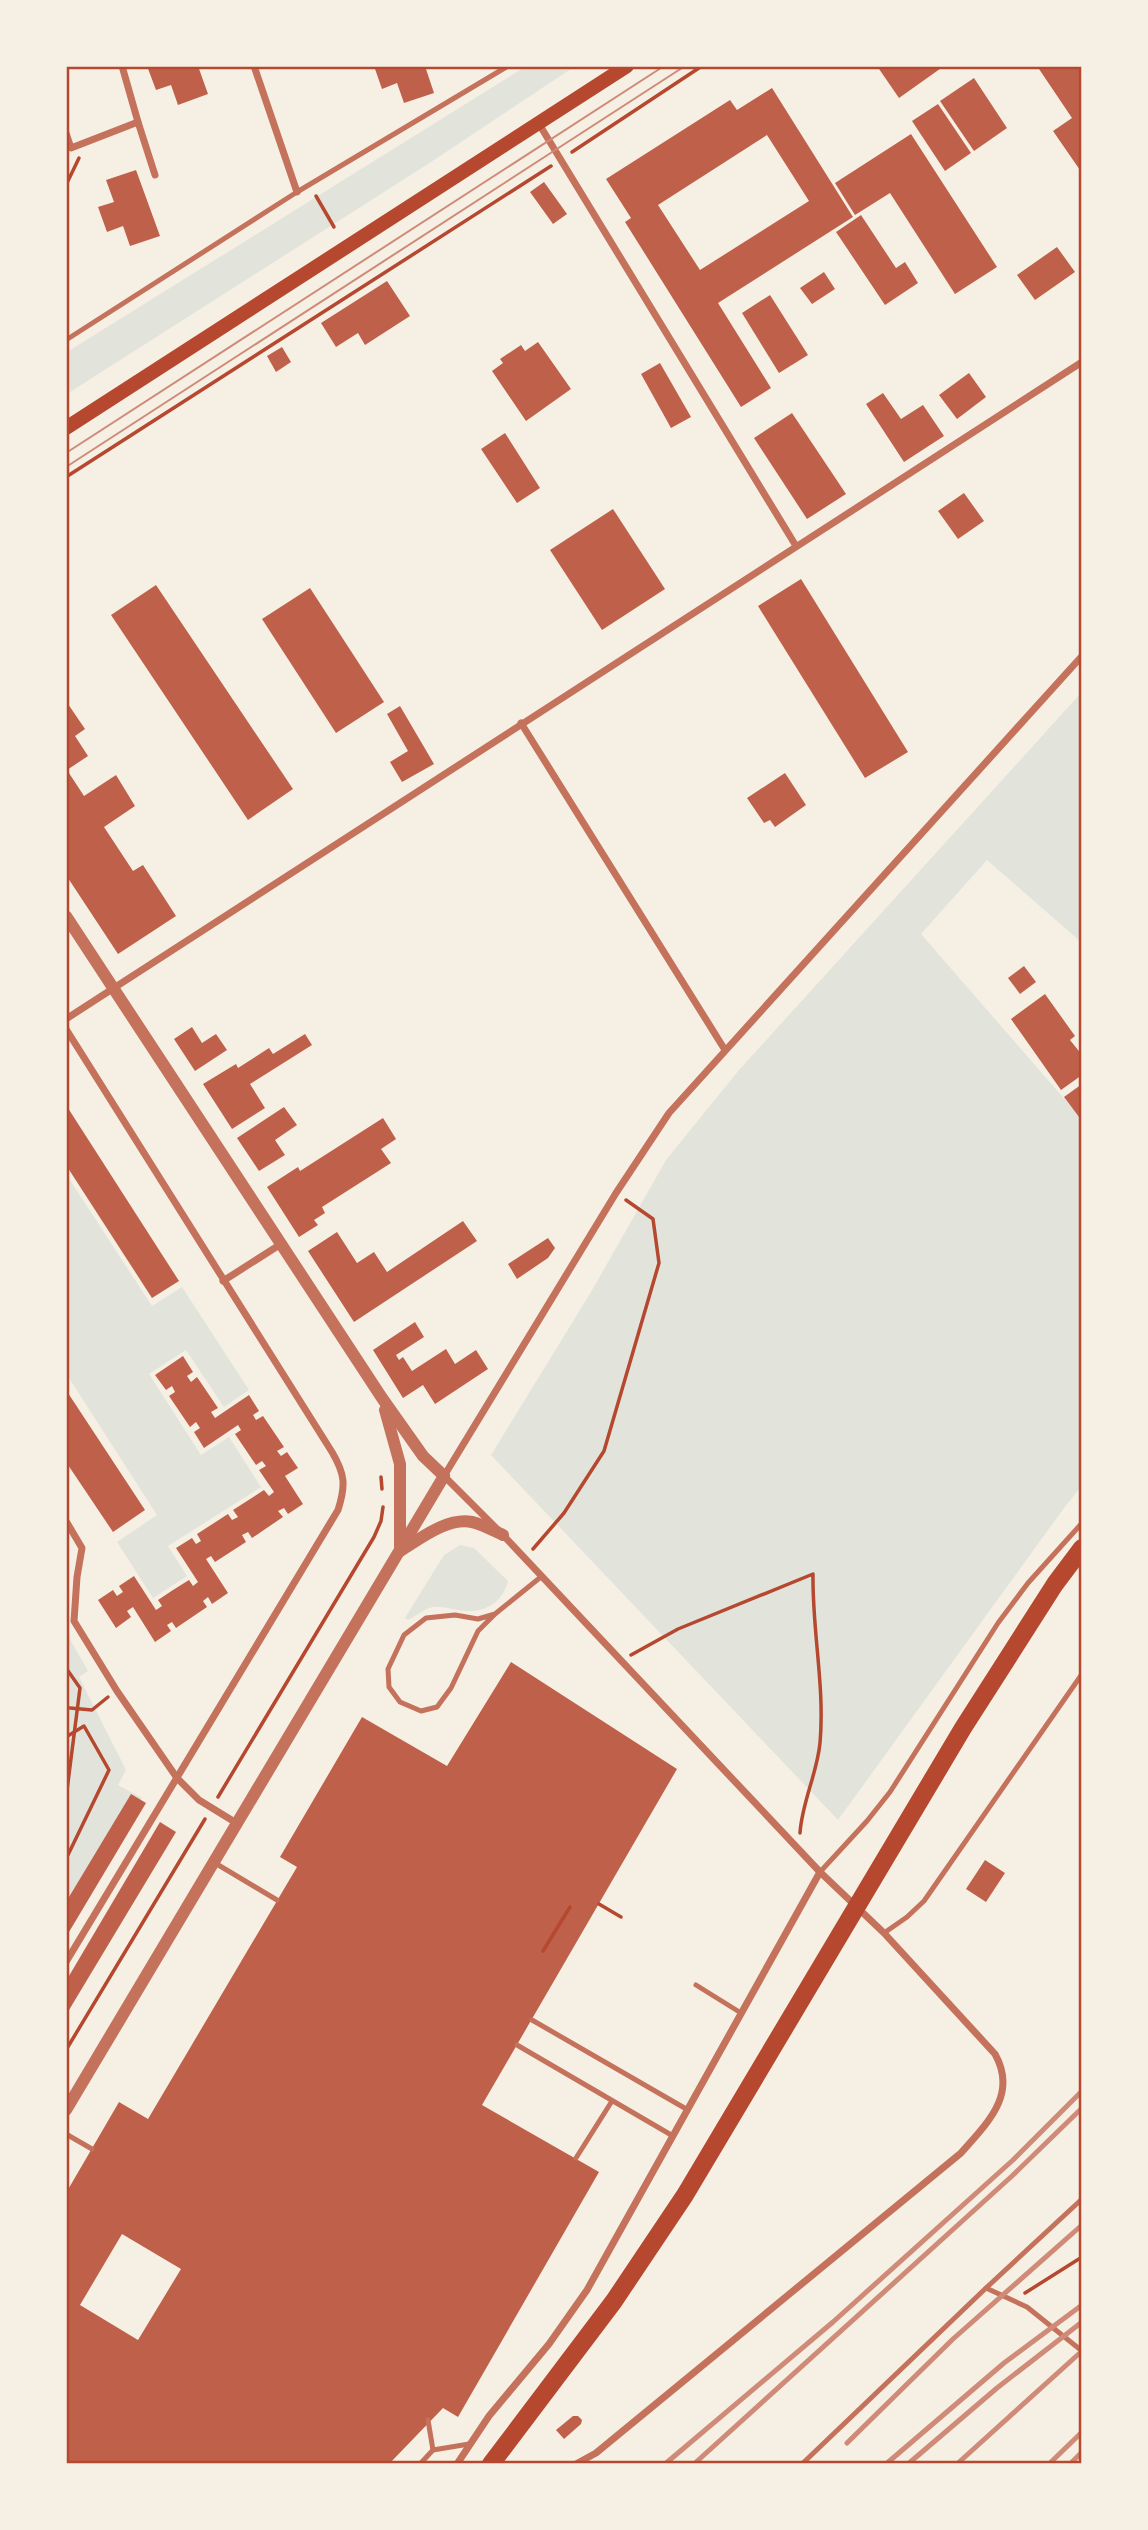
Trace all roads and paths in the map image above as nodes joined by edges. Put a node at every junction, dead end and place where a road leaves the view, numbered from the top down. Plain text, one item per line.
1 (122, 66) edge
2 (254, 66) edge
3 (508, 66) edge
4 (627, 66) edge
5 (702, 66) edge
6 (606, 72) edge
7 (138, 122) junction
8 (539, 124) junction
9 (66, 133) edge
10 (86, 143) junction
11 (561, 159) junction
12 (155, 175) dead end
13 (309, 184) junction
14 (66, 185) edge
15 (297, 192) junction
16 (334, 227) dead end
17 (66, 340) edge
18 (1082, 362) edge
19 (66, 428) edge
20 (66, 477) edge
21 (796, 546) junction
22 (1082, 656) edge
23 (521, 723) junction
24 (66, 916) edge
25 (113, 987) junction
26 (66, 1019) edge
27 (66, 1030) edge
28 (725, 1050) junction
29 (616, 1193) junction
30 (281, 1244) junction
31 (223, 1281) junction
32 (382, 1398) junction
33 (444, 1476) junction
34 (381, 1477) dead end
35 (66, 1521) edge
36 (1082, 1523) edge
37 (503, 1535) junction
38 (1082, 1548) edge
39 (400, 1551) junction
40 (525, 1558) junction
41 (542, 1576) junction
42 (495, 1614) junction
43 (620, 1661) junction
44 (66, 1668) edge
45 (1082, 1674) edge
46 (117, 1691) junction
47 (77, 1707) junction
48 (70, 1708) dead end
49 (74, 1732) junction
50 (66, 1737) edge
51 (177, 1778) junction
52 (66, 1798) edge
53 (211, 1808) junction
54 (238, 1824) junction
55 (799, 1849) junction
56 (66, 1858) edge
57 (215, 1863) junction
58 (820, 1871) junction
59 (277, 1900) dead end
60 (599, 1904) dead end
61 (570, 1907) dead end
62 (621, 1917) dead end
63 (884, 1933) junction
64 (542, 1951) dead end
65 (66, 1962) edge
66 (696, 1985) dead end
67 (741, 2013) junction
68 (532, 2020) dead end
69 (517, 2045) dead end
70 (66, 2050) edge
71 (612, 2101) junction
72 (66, 2110) edge
73 (688, 2110) junction
74 (66, 2134) edge
75 (673, 2136) junction
76 (92, 2149) dead end
77 (576, 2158) dead end
78 (1082, 2199) edge
79 (1082, 2257) edge
80 (986, 2288) junction
81 (1015, 2300) junction
82 (1082, 2351) edge
83 (428, 2420) dead end
84 (469, 2444) junction
85 (433, 2450) junction
86 (420, 2463) edge
87 (457, 2463) edge
88 (491, 2463) edge
89 (576, 2463) edge
90 (802, 2463) edge

1 - 7 street
2 - 15 street
3 - 13 lane
4 - 6 main road
5 - 11 path
6 - 8 main road
7 - 10 street
7 - 12 street
8 - 11 street
8 - 19 main road
9 - 10 street
10 - 14 path
11 - 20 path
11 - 21 street
13 - 15 lane
13 - 16 path
15 - 17 lane
18 - 21 street
21 - 23 street
22 - 28 street
23 - 25 street
23 - 28 street
24 - 25 street
25 - 26 street
25 - 30 street
27 - 31 street
28 - 29 street
29 - 33 street
29 - 40 path
30 - 31 street
30 - 32 street
31 - 51 street
32 - 33 street
32 - 39 street
33 - 37 street
33 - 39 street
34 - 53 path
35 - 46 street
36 - 58 lane
37 - 39 street
37 - 40 street
38 - 88 main road
39 - 54 street
40 - 41 street
41 - 42 lane
41 - 43 street
42 - 42 lane
43 - 55 street
43 - 55 path
44 - 47 path
45 - 63 lane
46 - 47 path
46 - 51 street
47 - 48 path
47 - 49 path
49 - 50 path
49 - 52 path
49 - 56 path
51 - 53 street
51 - 65 street
53 - 54 street
53 - 70 path
54 - 57 street
55 - 58 street
57 - 59 lane
57 - 72 street
58 - 63 street
58 - 67 street
60 - 62 path
61 - 64 path
63 - 89 street
66 - 67 lane
67 - 73 street
68 - 73 lane
69 - 71 lane
71 - 75 lane
71 - 77 lane
73 - 75 street
74 - 76 lane
75 - 84 street
78 - 80 lane
79 - 81 path
80 - 81 lane
80 - 90 lane
81 - 82 lane
83 - 85 lane
84 - 85 lane
84 - 87 street
85 - 86 lane

